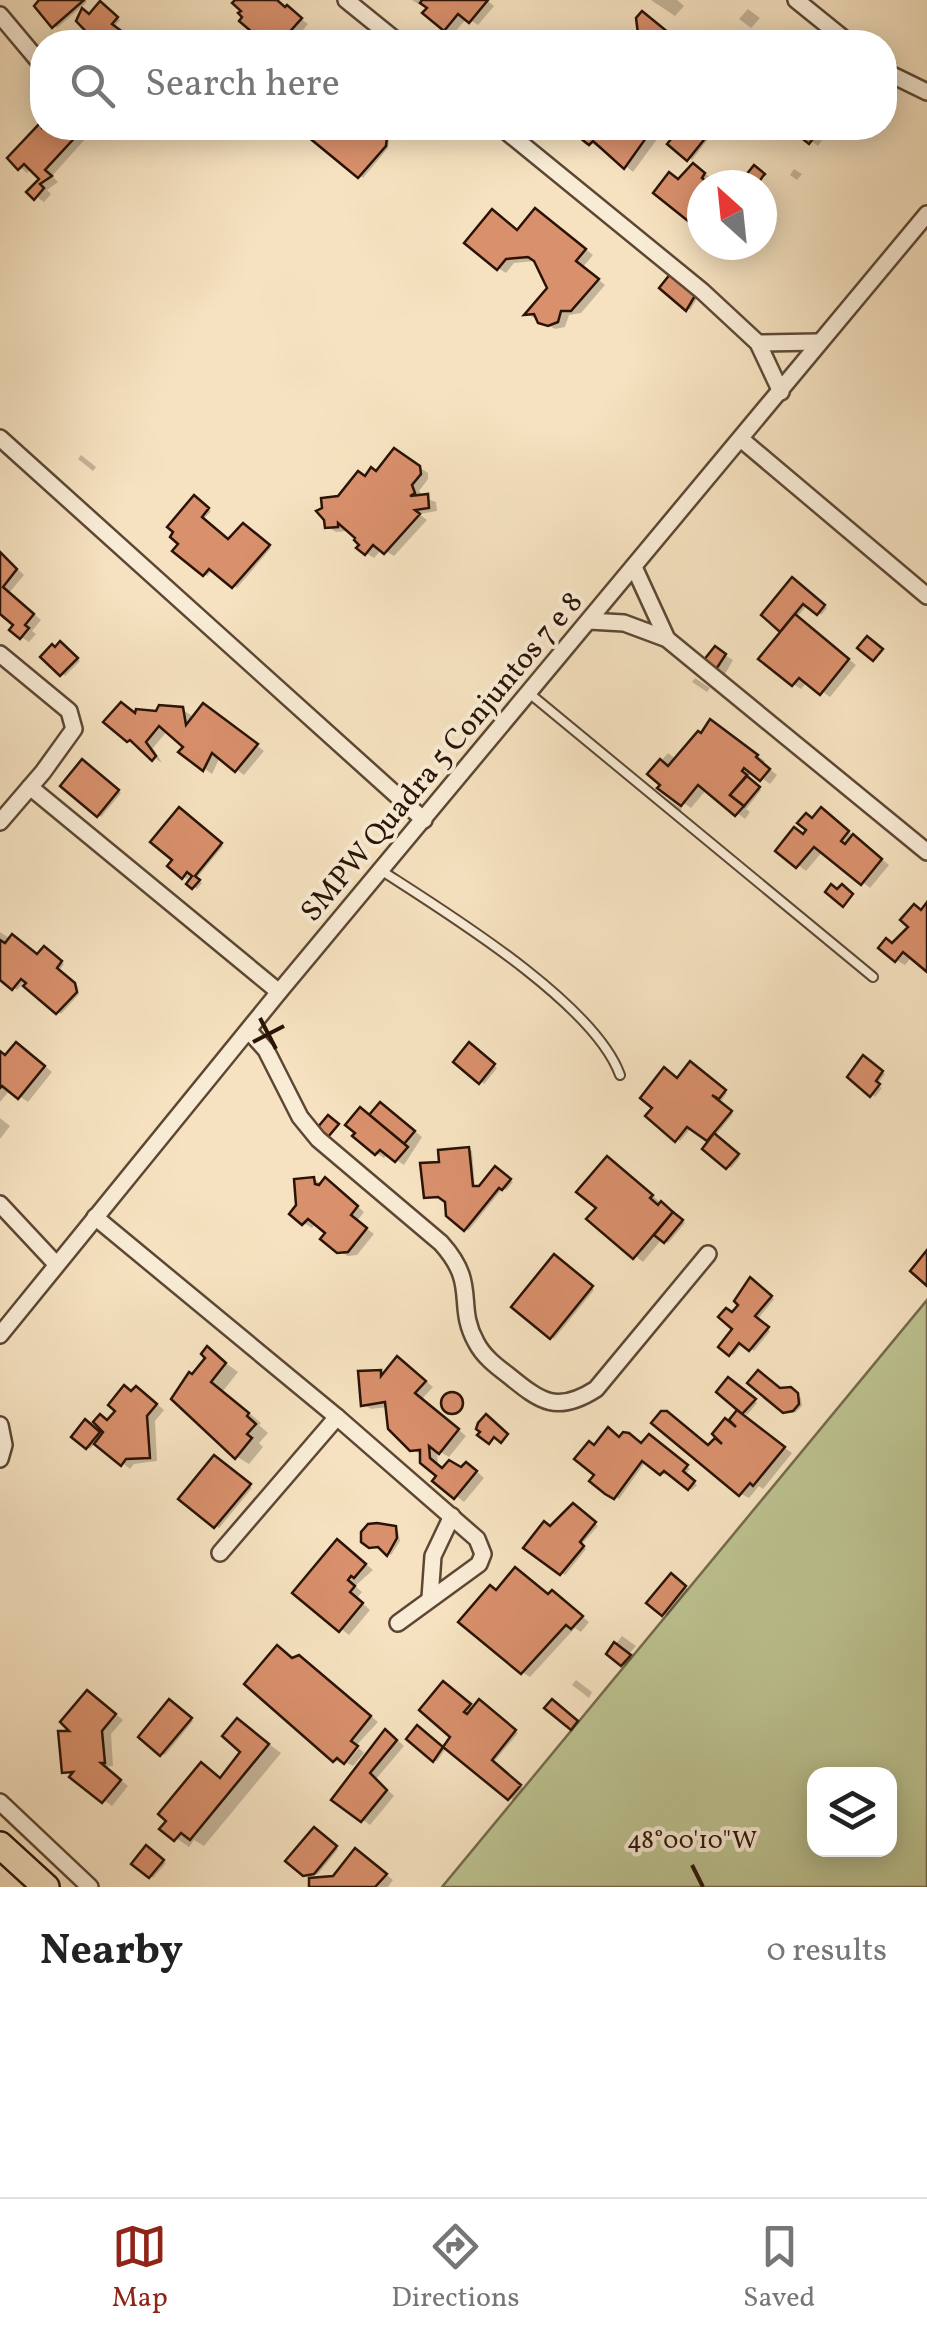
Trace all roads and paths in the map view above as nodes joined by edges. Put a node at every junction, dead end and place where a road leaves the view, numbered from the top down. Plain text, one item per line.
1 (346, 0) edge
2 (796, 0) edge
3 (0, 15) edge
4 (383, 30) edge
5 (833, 30) edge
6 (30, 51) edge
7 (897, 77) edge
8 (927, 92) edge
9 (517, 140) edge
10 (927, 214) edge
11 (818, 342) junction
12 (758, 343) junction
13 (780, 392) junction
14 (0, 438) edge
15 (742, 440) junction
16 (634, 567) junction
17 (927, 596) edge
18 (589, 621) junction
19 (668, 638) junction
20 (0, 654) edge
21 (529, 693) junction
22 (30, 787) junction
23 (424, 820) junction
24 (0, 822) edge
25 (927, 852) edge
26 (382, 870) junction
27 (873, 977) dead end
28 (279, 992) junction
29 (249, 1032) junction
30 (620, 1075) dead end
31 (0, 1204) edge
32 (94, 1217) junction
33 (708, 1254) dead end
34 (56, 1264) junction
35 (0, 1335) edge
36 (337, 1418) junction
37 (0, 1426) edge
38 (0, 1460) edge
39 (452, 1516) junction
40 (220, 1553) dead end
41 (430, 1598) junction
42 (398, 1623) dead end
43 (0, 1802) edge
44 (0, 1845) edge
45 (0, 1862) edge
46 (32, 1887) edge
47 (46, 1887) edge
48 (90, 1887) edge

1 - 4 street
2 - 5 street
3 - 6 street
7 - 8 street
9 - 12 street
10 - 11 street, SMPW Quadra 5 Conjuntos 7 e 8
11 - 12 street
11 - 13 street, SMPW Quadra 5 Conjuntos 7 e 8
12 - 13 street
13 - 15 street, SMPW Quadra 5 Conjuntos 7 e 8
14 - 23 street
15 - 16 street, SMPW Quadra 5 Conjuntos 7 e 8
15 - 17 street
16 - 18 street, SMPW Quadra 5 Conjuntos 7 e 8
16 - 19 street
18 - 19 street
18 - 21 street, SMPW Quadra 5 Conjuntos 7 e 8
19 - 25 street
20 - 22 street
21 - 23 street, SMPW Quadra 5 Conjuntos 7 e 8
21 - 27 lane
22 - 24 street
22 - 28 street
23 - 26 street, SMPW Quadra 5 Conjuntos 7 e 8
26 - 28 street, SMPW Quadra 5 Conjuntos 7 e 8
26 - 30 lane
28 - 29 street, SMPW Quadra 5 Conjuntos 7 e 8
29 - 32 street, SMPW Quadra 5 Conjuntos 7 e 8
29 - 33 street
31 - 34 street
32 - 34 street, SMPW Quadra 5 Conjuntos 7 e 8
32 - 36 street
34 - 35 street, SMPW Quadra 5 Conjuntos 7 e 8
36 - 39 street
36 - 40 street
37 - 38 street
39 - 41 street
39 - 41 street
41 - 42 street
43 - 48 street
44 - 47 main road
45 - 46 main road

